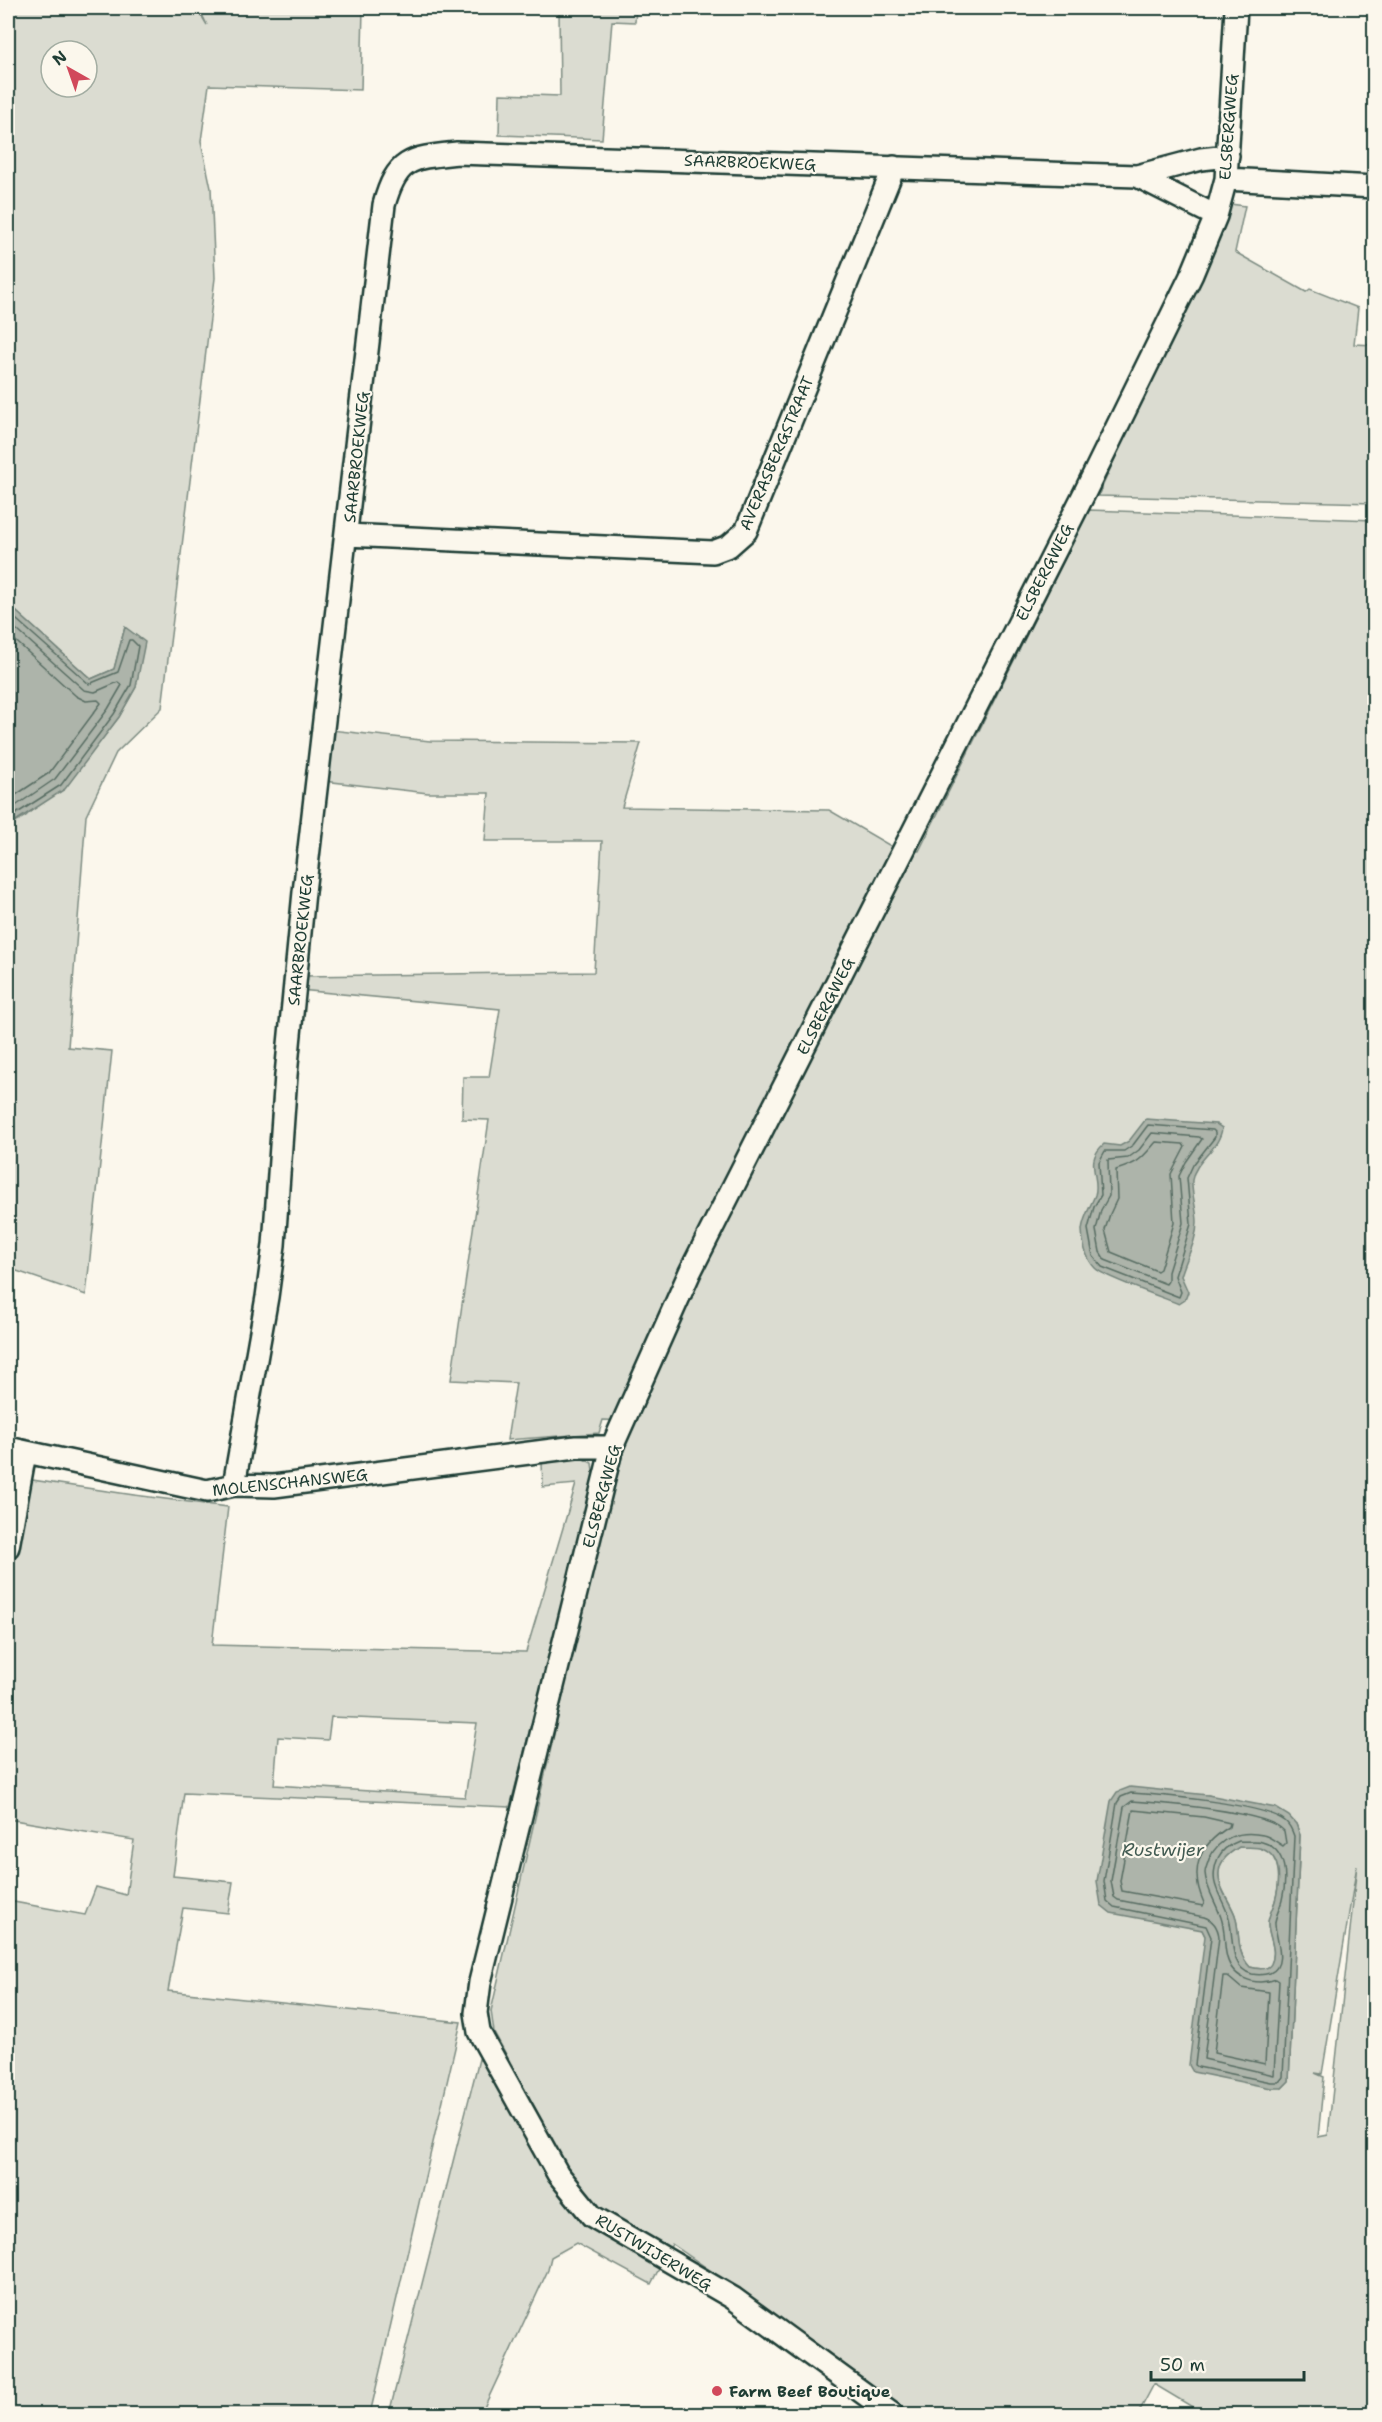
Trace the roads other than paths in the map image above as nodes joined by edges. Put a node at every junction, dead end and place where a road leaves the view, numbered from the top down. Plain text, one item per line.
1 (1236, 8) edge
2 (1227, 156) junction
3 (894, 167) junction
4 (1137, 176) junction
5 (1227, 179) junction
6 (1374, 187) edge
7 (1216, 216) junction
8 (347, 535) junction
9 (612, 1447) junction
10 (16, 1451) edge
11 (234, 1485) junction
12 (8, 1547) edge
13 (479, 2032) joint
14 (892, 2415) edge

1 - 2 street, ELSBERGWEG
2 - 4 street, SAARBROEKWEG
2 - 5 street, ELSBERGWEG
3 - 4 street, SAARBROEKWEG
3 - 8 street, AVERASBERGSTRAAT
3 - 8 street, SAARBROEKWEG
4 - 7 street, SAARBROEKWEG
5 - 6 street
5 - 7 street, ELSBERGWEG
7 - 9 street, ELSBERGWEG
8 - 11 street, SAARBROEKWEG
9 - 11 street, MOLENSCHANSWEG
9 - 13 street, ELSBERGWEG
10 - 11 street, MOLENSCHANSWEG
10 - 12 street
13 - 14 street, RUSTWIJERWEG

